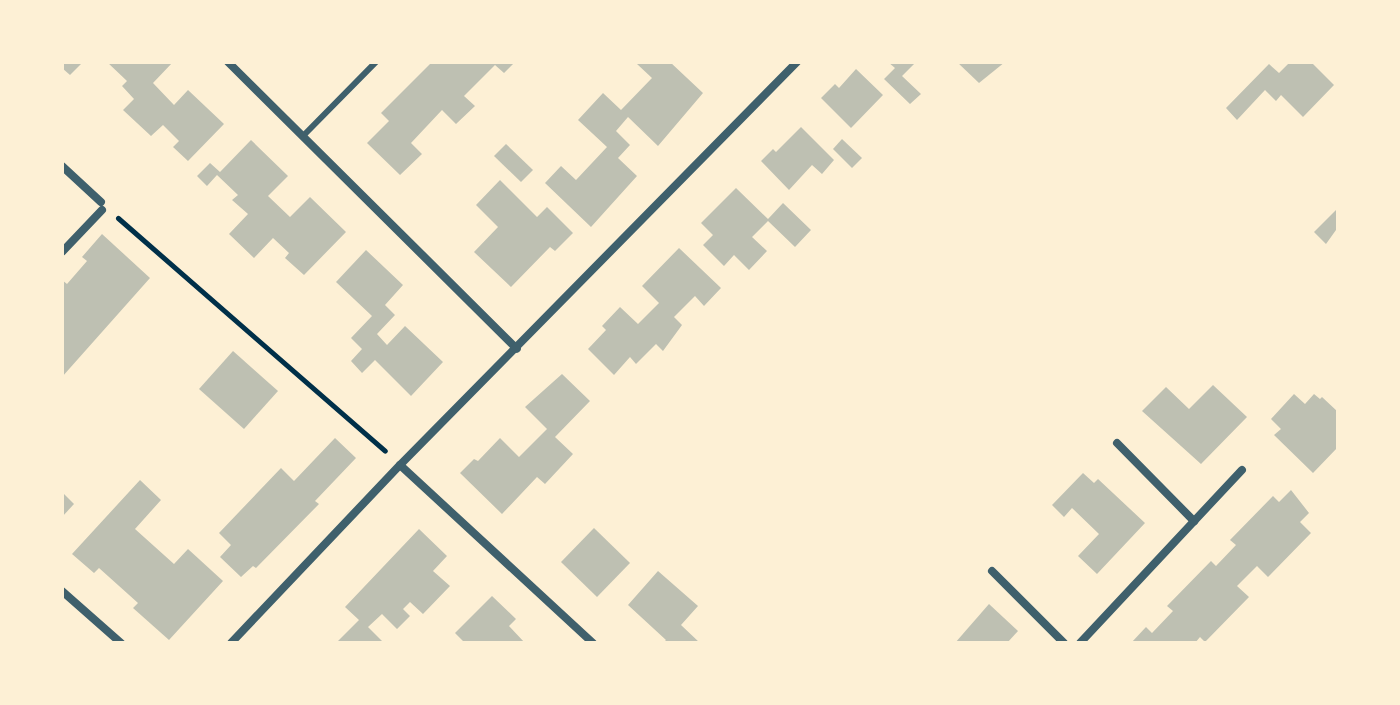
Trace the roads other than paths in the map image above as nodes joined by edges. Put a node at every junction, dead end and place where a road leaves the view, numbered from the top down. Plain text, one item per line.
1 (228, 62) edge
2 (376, 62) edge
3 (797, 62) edge
4 (303, 136) junction
5 (62, 166) edge
6 (62, 252) edge
7 (517, 349) junction
8 (1117, 443) dead end
9 (400, 465) junction
10 (1242, 470) dead end
11 (1194, 521) junction
12 (992, 571) dead end
13 (62, 591) edge
14 (121, 643) edge
15 (231, 643) edge
16 (593, 643) edge
17 (1064, 643) edge
18 (1080, 643) edge

1 - 4 street
2 - 4 lane
3 - 7 street
4 - 7 street
5 - 6 street
7 - 9 street
8 - 11 street
9 - 15 street
9 - 16 street
10 - 11 street
11 - 18 street
12 - 17 street
13 - 14 street

